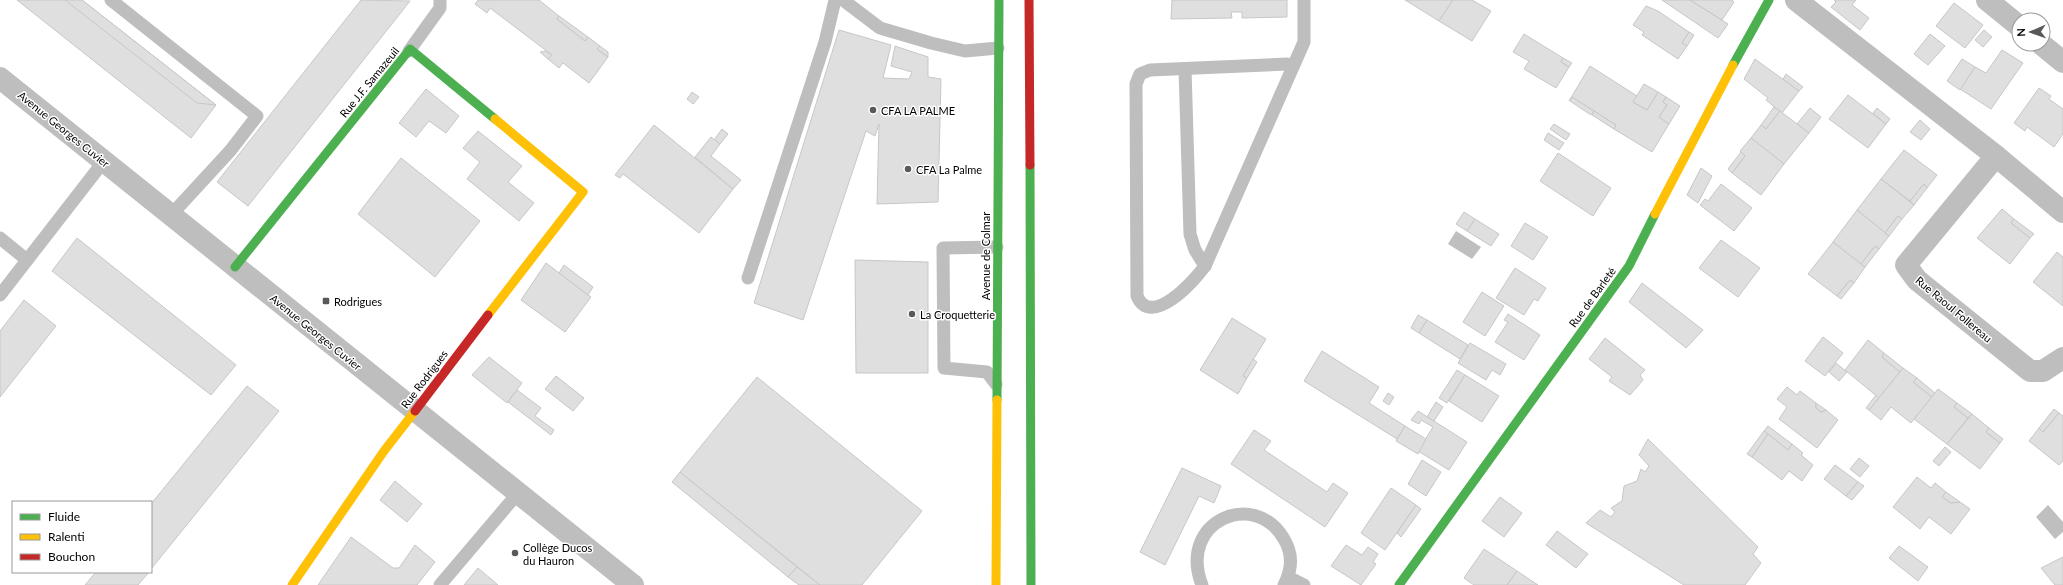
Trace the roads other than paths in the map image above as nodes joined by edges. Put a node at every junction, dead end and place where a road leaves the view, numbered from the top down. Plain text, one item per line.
1 (111, 0) edge
2 (440, 0) edge
3 (835, 0) edge
4 (843, 0) edge
5 (999, 0) edge
6 (1029, 0) edge
7 (1304, 0) edge
8 (1769, 0) edge
9 (1796, 0) edge
10 (1987, 0) edge
11 (2011, 20) edge
12 (998, 48) junction
13 (409, 50) junction
14 (2051, 52) edge
15 (2063, 62) edge
16 (1293, 67) junction
17 (1186, 69) junction
18 (0, 78) edge
19 (1996, 156) junction
20 (104, 161) junction
21 (583, 192) joint
22 (2063, 212) edge
23 (171, 215) junction
24 (0, 238) edge
25 (997, 247) junction
26 (27, 260) junction
27 (235, 266) junction
28 (1205, 266) junction
29 (748, 278) dead end
30 (0, 295) edge
31 (2063, 358) edge
32 (996, 384) junction
33 (415, 411) junction
34 (518, 493) junction
35 (1286, 581) edge
36 (292, 585) edge
37 (440, 585) edge
38 (633, 585) edge
39 (996, 585) edge
40 (1031, 585) edge
41 (1202, 585) edge
42 (1304, 585) edge
43 (1399, 585) edge

1 - 23 lane
2 - 13 lane
3 - 29 lane
4 - 12 lane
5 - 12 street, Avenue de Colmar
6 - 40 street
7 - 16 lane
8 - 43 street, Rue de Barleté
9 - 19 street
10 - 11 street
12 - 25 street, Avenue de Colmar
13 - 21 street, Rue J.F. Samazeuil
13 - 27 street, Rue J.F. Samazeuil
14 - 15 street
16 - 17 lane
16 - 28 lane
17 - 28 lane
17 - 28 lane
18 - 20 street, Avenue Georges Cuvier
19 - 22 street
19 - 31 street, Rue Raoul Follereau
20 - 23 street, Avenue Georges Cuvier
20 - 26 lane
21 - 33 street, Rue Rodrigues
23 - 27 street, Avenue Georges Cuvier
24 - 26 lane
25 - 32 street, Avenue de Colmar
25 - 32 lane
26 - 30 lane
27 - 33 street, Avenue Georges Cuvier
32 - 39 street, Avenue de Colmar
33 - 34 street, Avenue Georges Cuvier
33 - 36 street, Rue Rodrigues
34 - 37 lane
34 - 38 street, Avenue Georges Cuvier
35 - 41 lane
35 - 42 lane

